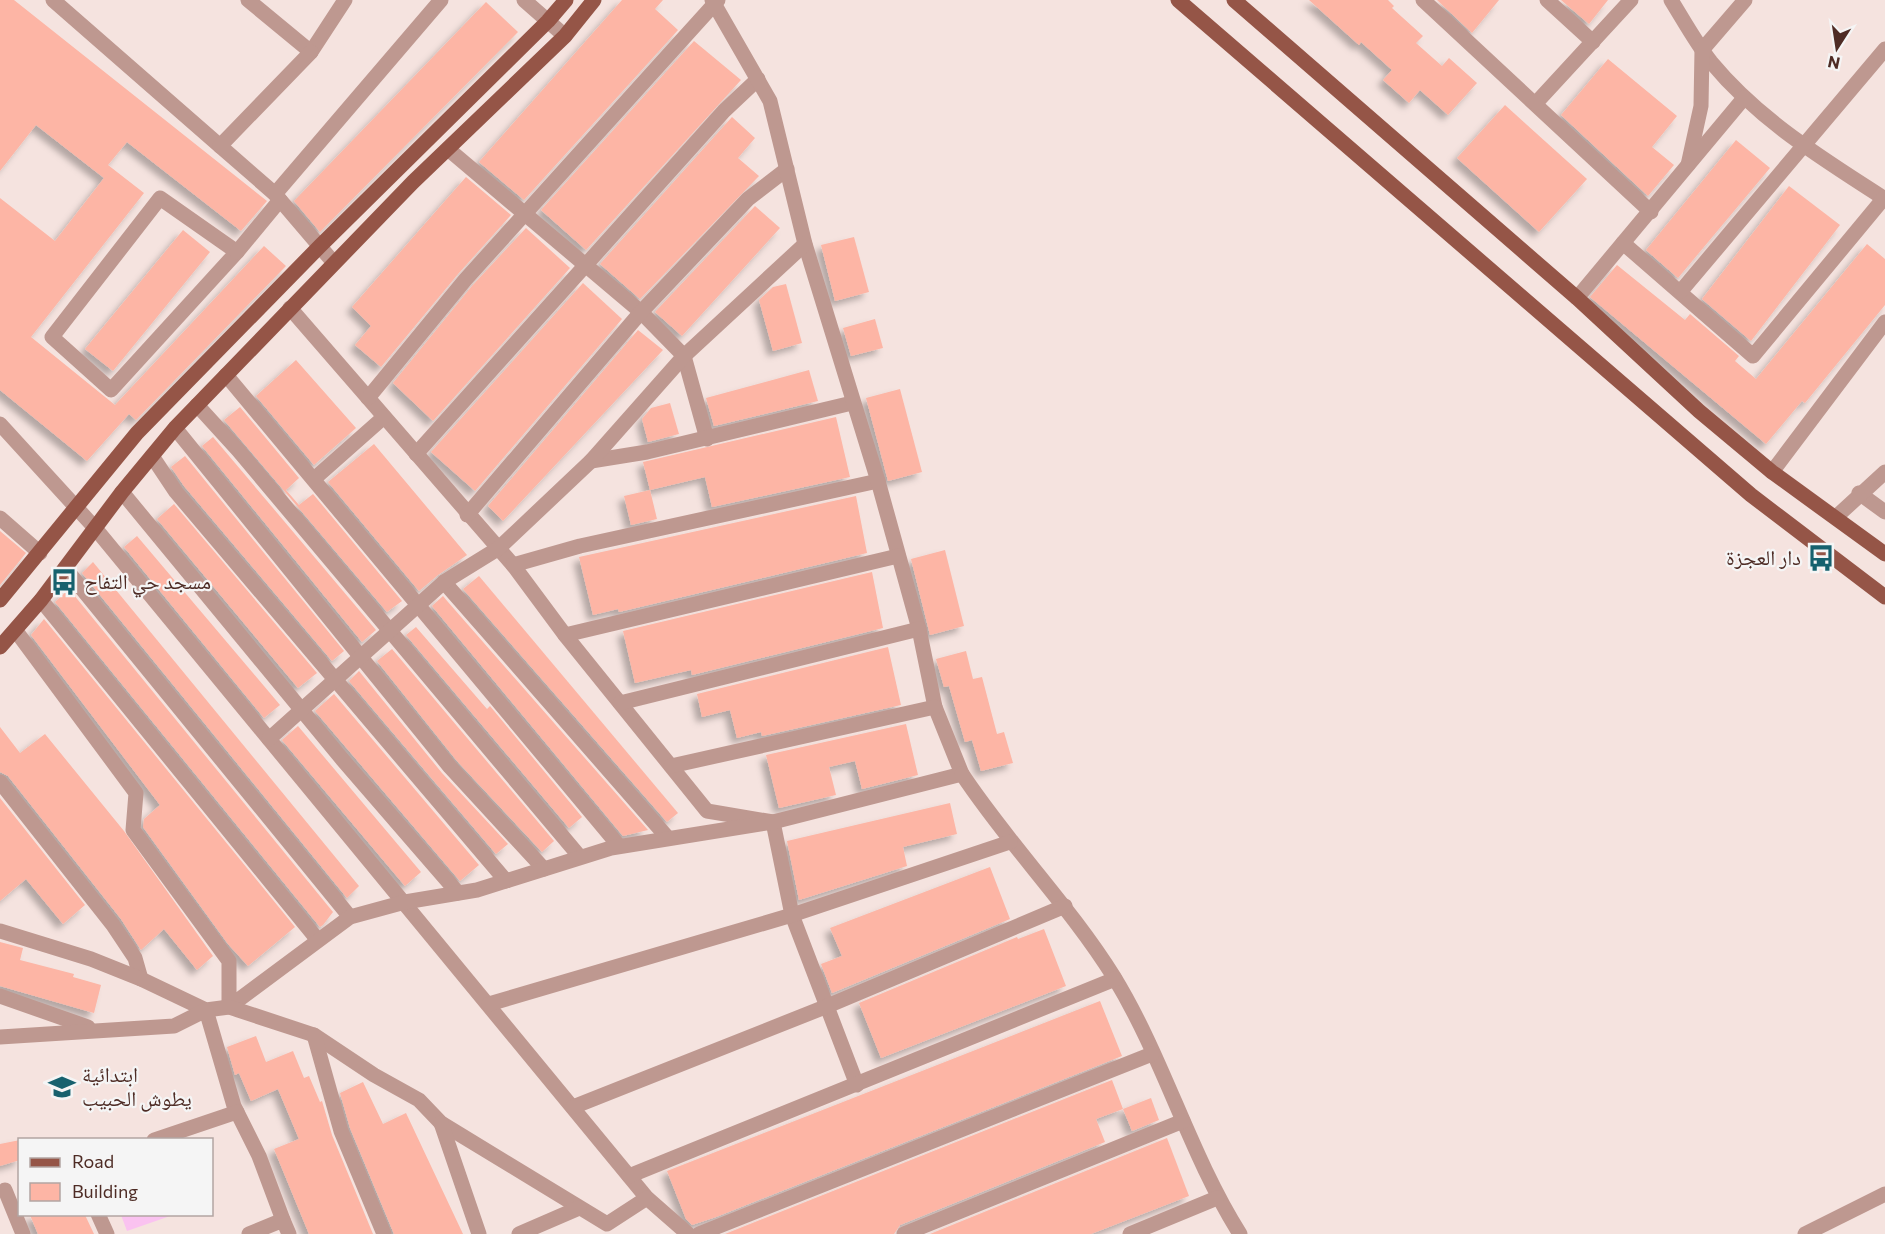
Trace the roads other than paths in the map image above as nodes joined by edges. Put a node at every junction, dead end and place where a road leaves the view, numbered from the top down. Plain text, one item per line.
1 (53, 0) edge
2 (248, 0) edge
3 (345, 0) edge
4 (441, 0) edge
5 (524, 0) edge
6 (566, 0) edge
7 (594, 0) edge
8 (1178, 0) edge
9 (1234, 0) edge
10 (1423, 0) edge
11 (1547, 0) edge
12 (1631, 0) edge
13 (1671, 0) edge
14 (1745, 0) edge
15 (715, 2) edge
16 (548, 21) junction
17 (565, 36) junction
18 (1593, 42) junction
19 (1885, 49) edge
20 (1702, 50) junction
21 (311, 52) junction
22 (758, 79) junction
23 (1744, 98) junction
24 (1536, 103) junction
25 (220, 146) junction
26 (1803, 147) junction
27 (448, 149) junction
28 (1687, 168) junction
29 (787, 169) junction
30 (278, 197) junction
31 (1885, 198) edge
32 (1651, 212) junction
33 (525, 213) junction
34 (1623, 243) junction
35 (805, 244) junction
36 (320, 246) junction
37 (237, 252) junction
38 (334, 263) junction
39 (585, 265) junction
40 (1681, 291) junction
41 (1577, 298) junction
42 (290, 308) junction
43 (641, 312) junction
44 (1885, 322) edge
45 (684, 356) junction
46 (226, 375) junction
47 (368, 398) junction
48 (852, 403) junction
49 (197, 405) junction
50 (384, 417) junction
51 (0, 424) edge
52 (175, 428) junction
53 (707, 439) junction
54 (416, 454) junction
55 (152, 456) junction
56 (591, 461) junction
57 (1772, 472) junction
58 (1885, 472) edge
59 (314, 479) junction
60 (878, 481) junction
61 (122, 492) junction
62 (1859, 493) junction
63 (77, 508) junction
64 (1885, 512) edge
65 (467, 515) junction
66 (1836, 517) junction
67 (0, 518) edge
68 (95, 528) junction
69 (499, 548) junction
70 (40, 553) junction
71 (1885, 554) edge
72 (898, 556) junction
73 (513, 565) junction
74 (65, 568) junction
75 (444, 582) junction
76 (1885, 597) edge
77 (0, 600) edge
78 (41, 600) junction
79 (418, 605) junction
80 (919, 629) junction
81 (390, 630) junction
82 (16, 631) junction
83 (565, 634) junction
84 (0, 647) edge
85 (361, 657) junction
86 (335, 680) junction
87 (620, 703) junction
88 (935, 707) junction
89 (301, 710) junction
90 (268, 739) junction
91 (671, 766) junction
92 (962, 774) junction
93 (0, 782) edge
94 (773, 822) junction
95 (667, 837) junction
96 (1010, 842) junction
97 (619, 846) junction
98 (580, 857) junction
99 (544, 869) junction
100 (506, 881) junction
101 (458, 893) junction
102 (405, 902) junction
103 (1065, 906) junction
104 (792, 915) junction
105 (350, 917) junction
106 (0, 931) edge
107 (317, 939) junction
108 (141, 979) junction
109 (1115, 979) junction
110 (0, 996) edge
111 (489, 1004) junction
112 (229, 1007) junction
113 (825, 1007) junction
114 (206, 1010) junction
115 (95, 1030) junction
116 (314, 1035) junction
117 (0, 1037) edge
118 (1152, 1054) junction
119 (857, 1085) junction
120 (573, 1107) junction
121 (237, 1112) junction
122 (1183, 1121) junction
123 (441, 1123) junction
124 (160, 1138) edge
125 (629, 1176) junction
126 (8, 1188) edge
127 (1885, 1194) edge
128 (647, 1198) junction
129 (1217, 1198) junction
130 (579, 1208) junction
131 (98, 1216) edge
132 (286, 1227) edge
133 (23, 1234) edge
134 (107, 1234) edge
135 (249, 1234) edge
136 (384, 1234) edge
137 (479, 1234) edge
138 (519, 1234) edge
139 (688, 1234) edge
140 (699, 1234) edge
141 (904, 1234) edge
142 (1130, 1234) edge
143 (1240, 1234) edge
144 (1805, 1234) edge

1 - 25 street
2 - 21 street
3 - 21 street
4 - 30 street
5 - 16 street
6 - 16 main road
7 - 17 main road
8 - 76 main road
9 - 41 main road
10 - 24 street
11 - 18 street
12 - 18 street
13 - 20 street
14 - 20 street
15 - 22 street
15 - 33 street
16 - 17 street
16 - 36 main road
17 - 27 main road
18 - 24 street
19 - 26 street
20 - 23 street
20 - 28 street
21 - 25 street
22 - 29 street
22 - 39 street
23 - 26 street
23 - 28 street
24 - 32 street
25 - 30 street
26 - 31 street
26 - 40 street
27 - 33 street
27 - 38 main road
28 - 32 street
29 - 35 street
29 - 43 street
30 - 36 street
30 - 37 street
31 - 40 street
32 - 34 street
33 - 39 street
33 - 47 street
34 - 40 street
34 - 41 street
35 - 45 street
35 - 48 street
36 - 38 street
36 - 63 main road
37 - 37 street
38 - 42 main road
39 - 43 street
39 - 54 street
41 - 57 main road
42 - 46 main road
42 - 47 street
43 - 45 street
43 - 65 street
44 - 57 street
45 - 53 street
45 - 56 street
46 - 49 main road
46 - 59 street
47 - 50 street
48 - 53 street
48 - 60 street
49 - 52 main road
49 - 81 street
50 - 54 street
50 - 59 street
51 - 63 street
52 - 55 main road
52 - 85 street
53 - 56 street
54 - 65 street
55 - 61 main road
55 - 86 street
56 - 69 street
57 - 66 main road
58 - 62 street
59 - 79 street
60 - 72 street
60 - 73 street
61 - 68 main road
61 - 89 street
62 - 64 street
62 - 66 street
63 - 68 street
63 - 70 main road
65 - 69 street
66 - 71 main road
67 - 70 street
68 - 74 main road
68 - 90 street
69 - 73 street
69 - 75 street
70 - 77 main road
72 - 80 street
72 - 83 street
73 - 83 street
74 - 78 main road
74 - 105 street
75 - 79 street
75 - 95 street
78 - 82 main road
78 - 107 street
79 - 81 street
79 - 97 street
80 - 87 street
80 - 88 street
81 - 85 street
81 - 98 street
82 - 84 main road
82 - 112 street
83 - 87 street
85 - 86 street
85 - 99 street
86 - 89 street
86 - 100 street
87 - 91 street
88 - 91 street
88 - 92 street
89 - 90 street
89 - 101 street
90 - 102 street
91 - 94 street
92 - 94 street
92 - 96 street
93 - 108 street
94 - 95 street
94 - 104 street
95 - 97 street
96 - 103 street
96 - 104 street
97 - 98 street
98 - 99 street
99 - 100 street
100 - 101 street
101 - 102 street
102 - 105 street
102 - 111 street
103 - 109 street
103 - 113 street
104 - 111 street
104 - 113 street
105 - 107 street
106 - 108 street
107 - 112 street
108 - 114 street
109 - 118 street
109 - 119 street
110 - 115 street
111 - 120 street
112 - 114 street
112 - 116 street
113 - 119 street
113 - 120 street
114 - 115 street
114 - 121 street
115 - 117 street
116 - 123 street
116 - 136 street
118 - 122 street
118 - 140 street
119 - 125 street
120 - 125 street
121 - 124 street
121 - 132 street
122 - 129 street
122 - 141 street
123 - 130 street
123 - 137 street
125 - 128 street
126 - 133 street
127 - 144 street
128 - 130 street
128 - 139 street
129 - 142 street
129 - 143 street
130 - 138 street
131 - 134 street
132 - 135 street

